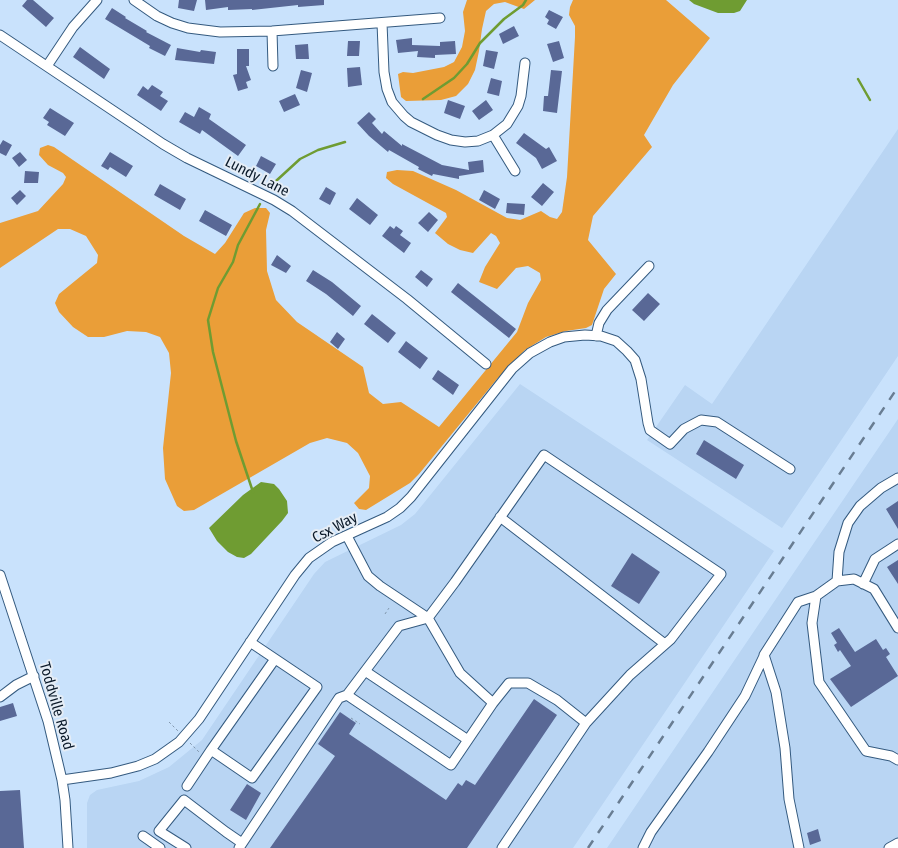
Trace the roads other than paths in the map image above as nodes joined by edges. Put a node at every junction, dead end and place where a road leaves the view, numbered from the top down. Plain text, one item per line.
1 (97, 0) edge
2 (134, 0) edge
3 (440, 18) dead end
4 (382, 23) junction
5 (272, 31) junction
6 (0, 35) edge
7 (525, 63) dead end
8 (47, 66) junction
9 (273, 66) dead end
10 (493, 135) junction
11 (515, 171) dead end
12 (649, 266) dead end
13 (596, 336) junction
14 (486, 364) dead end
15 (790, 469) dead end
16 (898, 478) edge
17 (500, 517) junction
18 (346, 536) junction
19 (898, 544) edge
20 (0, 575) edge
21 (837, 581) junction
22 (863, 584) junction
23 (816, 596) junction
24 (428, 618) junction
25 (898, 628) edge
26 (250, 642) junction
27 (665, 644) junction
28 (764, 656) junction
29 (275, 659) junction
30 (365, 671) junction
31 (34, 676) junction
32 (347, 694) junction
33 (0, 697) edge
34 (494, 703) junction
35 (586, 723) junction
36 (468, 740) junction
37 (211, 750) junction
38 (898, 760) edge
39 (62, 780) junction
40 (187, 786) dead end
41 (143, 836) dead end
42 (898, 843) edge
43 (240, 846) edge
44 (68, 848) edge
45 (160, 848) edge
46 (186, 848) edge
47 (502, 848) edge
48 (643, 848) edge
49 (799, 848) edge
50 (889, 848) edge

1 - 8 street
2 - 5 street
3 - 4 street
4 - 5 street
4 - 10 street
5 - 9 street
6 - 8 street, Lundy Lane
7 - 10 street
8 - 14 street, Lundy Lane
10 - 11 street
12 - 13 street
13 - 15 street, Csx Way
13 - 18 street, Csx Way
16 - 21 street
17 - 24 street
17 - 27 street
17 - 27 street
18 - 24 street
18 - 26 street, Csx Way
19 - 22 street
20 - 31 street, Toddville Road
21 - 22 street
21 - 23 street
22 - 25 street
23 - 28 street
23 - 38 street
24 - 30 street
24 - 34 street
26 - 29 street
26 - 39 street, Csx Way
27 - 35 street
28 - 48 street
28 - 49 street
29 - 37 street
29 - 37 street
30 - 32 street
30 - 36 street
31 - 33 street
31 - 39 street, Toddville Road
32 - 36 street
32 - 43 street
34 - 35 street
34 - 36 street
35 - 47 street
37 - 40 street
39 - 44 street, Toddville Road
41 - 45 street
42 - 50 street
43 - 46 street

